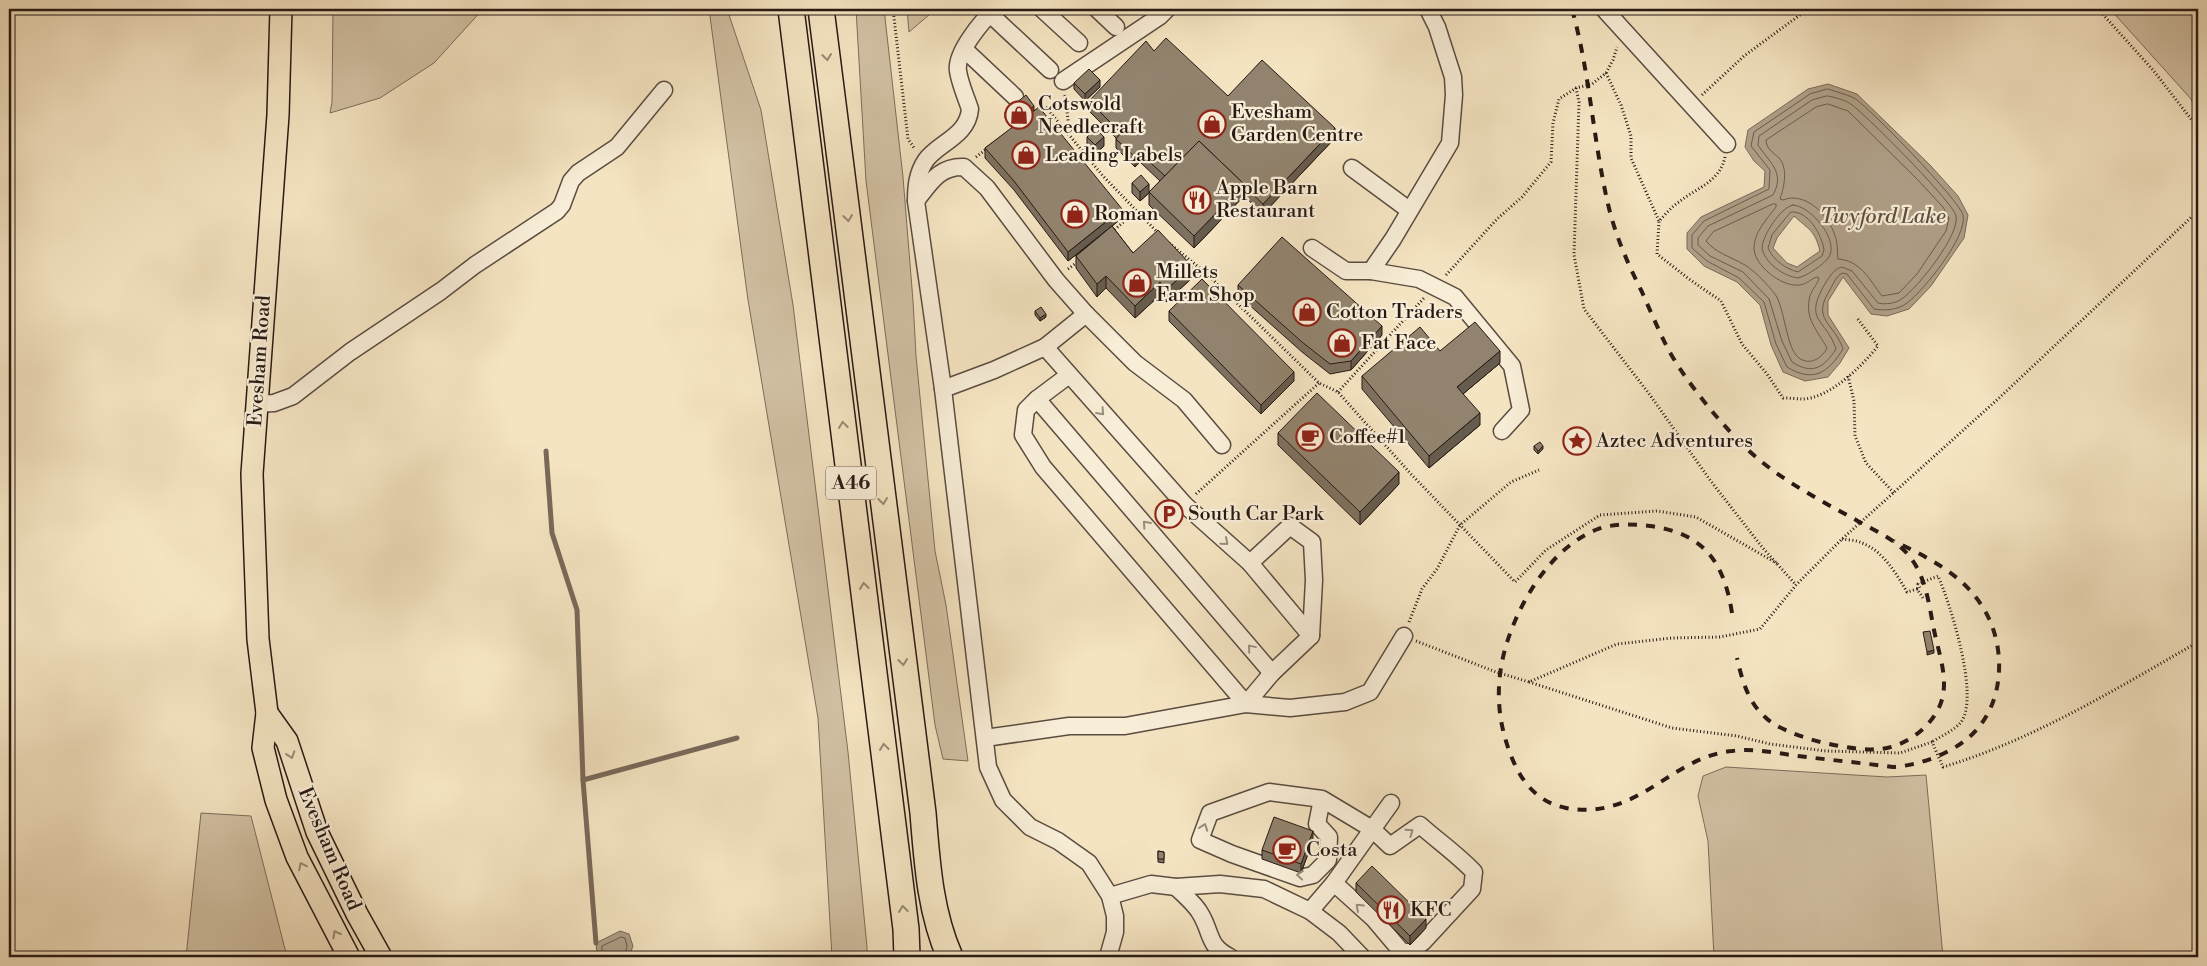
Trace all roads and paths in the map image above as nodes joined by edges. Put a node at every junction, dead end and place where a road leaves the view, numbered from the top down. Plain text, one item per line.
1 (281, 9) edge
2 (791, 9) edge
3 (821, 9) edge
4 (893, 9) edge
5 (1042, 9) edge
6 (1097, 9) edge
7 (1167, 9) edge
8 (1428, 9) edge
9 (1604, 9) edge
10 (1808, 9) edge
11 (2098, 9) edge
12 (2191, 9) edge
13 (992, 11) edge
14 (2198, 18) edge
15 (1116, 27) dead end
16 (1624, 30) junction
17 (1079, 43) dead end
18 (964, 49) junction
19 (1606, 73) junction
20 (1057, 75) junction
21 (1576, 88) junction
22 (664, 90) dead end
23 (1015, 97) dead end
24 (1692, 104) junction
25 (1032, 116) edge
26 (2198, 128) edge
27 (1070, 136) junction
28 (993, 144) edge
29 (1727, 144) joint
30 (926, 158) junction
31 (964, 167) junction
32 (1352, 168) dead end
33 (916, 201) junction
34 (1410, 210) junction
35 (2198, 211) edge
36 (1136, 212) junction
37 (1659, 221) junction
38 (1107, 236) edge
39 (1312, 248) dead end
40 (1085, 255) edge
41 (1371, 271) junction
42 (1056, 280) junction
43 (1435, 286) junction
44 (1086, 314) junction
45 (1857, 318) dead end
46 (1044, 347) junction
47 (1069, 375) junction
48 (1848, 376) junction
49 (1319, 383) junction
50 (943, 389) junction
51 (1338, 392) junction
52 (1037, 399) junction
53 (256, 404) junction
54 (1502, 431) dead end
55 (1222, 445) dead end
56 (1539, 470) dead end
57 (1894, 493) junction
58 (1185, 506) junction
59 (1460, 526) junction
60 (1152, 531) junction
61 (1842, 540) junction
62 (1250, 563) junction
63 (1778, 564) junction
64 (1796, 585) junction
65 (1916, 589) junction
66 (1923, 598) dead end
67 (1311, 636) junction
68 (1404, 636) junction
69 (2198, 642) edge
70 (1272, 673) junction
71 (1530, 682) junction
72 (1246, 704) junction
73 (267, 714) junction
74 (985, 738) junction
75 (1932, 742) junction
76 (1322, 799) junction
77 (1391, 803) dead end
78 (1372, 830) junction
79 (1334, 883) junction
80 (1176, 887) junction
81 (1110, 896) junction
82 (1310, 911) junction
83 (1210, 940) junction
84 (349, 957) edge
85 (381, 957) edge
86 (907, 957) edge
87 (950, 957) edge
88 (1108, 957) edge
89 (1209, 957) edge
90 (1230, 957) edge
91 (1362, 957) edge

1 - 53 main road, Evesham Road
86 -> 2 highway, A46
3 -> 87 highway, A46
4 - 30 path
5 - 17 street
6 - 15 street
7 - 20 street
8 - 34 street
9 - 16 street
10 - 24 path
11 - 26 path
12 - 14 path
13 - 18 street
13 - 20 street
16 - 19 path
16 - 24 street
18 - 23 street
18 - 30 street
19 - 21 path
19 - 37 path
20 - 27 path
21 - 43 path
21 - 63 path
22 - 53 street
24 - 29 street
25 - 27 path
27 - 36 path
28 - 31 path
29 - 37 path
30 - 33 street
31 - 33 street
31 - 42 street
32 - 34 street
33 - 50 street
34 - 41 street
35 - 57 path
36 - 38 path
36 - 49 path
37 - 48 path
39 - 41 street
40 - 42 path
41 - 43 street
42 - 44 street
43 - 51 path
43 - 54 street
44 - 46 street
44 - 55 street
45 - 48 path
46 - 47 street
46 - 50 street
47 - 52 street
47 -> 58 street
48 - 57 path
49 - 51 path
49 - 58 path
50 - 74 street
51 - 59 path
60 -> 52 street
52 - 72 street
53 - 73 main road, Evesham Road
56 - 59 path
57 - 61 path
58 - 60 path
58 -> 62 street
59 - 63 path
59 - 68 path
70 -> 60 street
61 - 64 path
61 - 65 path
62 - 67 street
62 - 67 street
63 - 64 path
64 - 71 path
65 - 66 path
65 - 75 path
67 - 70 street
68 - 71 path
68 - 72 street
69 - 75 path
70 - 72 street
71 - 75 path
72 - 74 street
84 -> 73 main road, Evesham Road
73 -> 85 main road, Evesham Road
74 - 81 street
76 -> 76 street
76 - 78 street
77 - 78 street
78 - 79 street
78 -> 79 street
79 - 82 street
80 - 81 street
80 - 82 street
80 - 83 street
81 - 88 street
82 - 91 street
83 - 89 street
83 - 90 street

